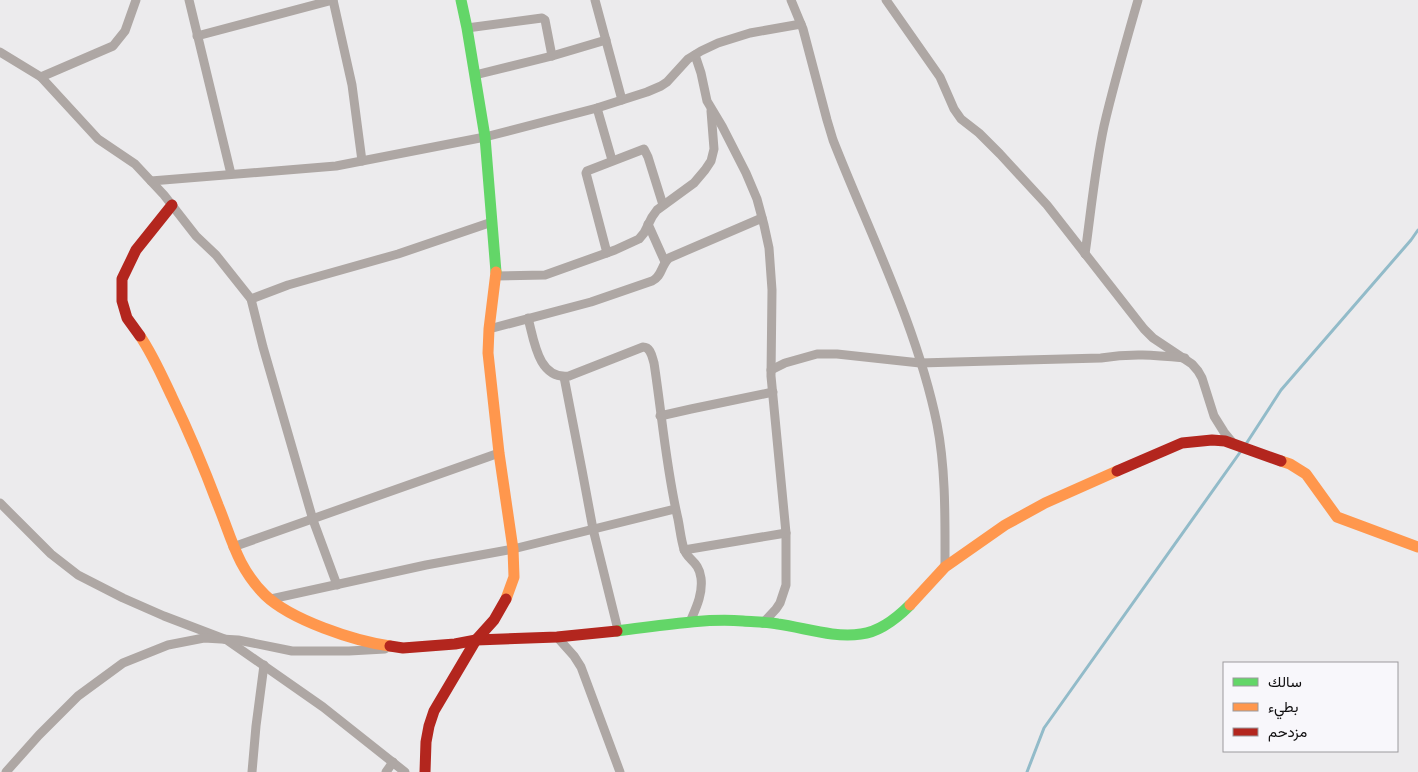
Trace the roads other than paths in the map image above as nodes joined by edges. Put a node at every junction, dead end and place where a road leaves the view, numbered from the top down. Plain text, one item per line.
1 (136, 0) edge
2 (189, 0) edge
3 (333, 0) edge
4 (461, 0) edge
5 (595, 0) edge
6 (791, 0) edge
7 (886, 0) edge
8 (1138, 0) edge
9 (801, 24) junction
10 (467, 28) junction
11 (197, 36) junction
12 (606, 40) junction
13 (1, 54) edge
14 (695, 55) junction
15 (552, 56) junction
16 (475, 75) junction
17 (41, 77) junction
18 (622, 100) junction
19 (597, 108) junction
20 (711, 108) junction
21 (485, 138) junction
22 (612, 160) junction
23 (362, 161) junction
24 (231, 174) junction
25 (151, 181) junction
26 (172, 205) junction
27 (663, 205) junction
28 (762, 218) junction
29 (492, 222) junction
30 (648, 224) junction
31 (607, 253) junction
32 (1085, 254) junction
33 (665, 262) junction
34 (496, 276) junction
35 (250, 299) junction
36 (528, 318) junction
37 (489, 329) junction
38 (1185, 358) junction
39 (920, 363) junction
40 (771, 370) junction
41 (564, 376) junction
42 (772, 392) junction
43 (660, 416) junction
44 (1235, 445) junction
45 (499, 453) junction
46 (0, 503) edge
47 (675, 509) junction
48 (313, 520) junction
49 (593, 529) junction
50 (786, 533) junction
51 (233, 547) junction
52 (1418, 547) edge
53 (513, 549) junction
54 (684, 550) junction
55 (945, 567) junction
56 (337, 585) junction
57 (271, 600) junction
58 (690, 622) junction
59 (763, 623) junction
60 (618, 630) junction
61 (557, 637) junction
62 (227, 640) junction
63 (476, 640) junction
64 (403, 648) junction
65 (264, 665) junction
66 (393, 762) junction
67 (6, 772) edge
68 (252, 772) edge
69 (386, 772) edge
70 (405, 772) edge
71 (425, 772) edge
72 (620, 772) edge

1 - 17 street
2 - 11 street
3 - 11 street
3 - 23 street
4 - 10 street
5 - 12 street
6 - 9 street
7 - 32 street
8 - 32 street
9 - 14 street
9 - 39 street
10 - 15 street
10 - 16 street
11 - 24 street
12 - 15 street
12 - 18 street
13 - 17 street
14 - 18 street
14 - 20 street
15 - 16 street
16 - 21 street
17 - 25 street
18 - 19 street
19 - 21 street
19 - 22 street
20 - 27 street
20 - 28 street
21 - 23 street
21 - 29 street
22 - 27 street
22 - 31 street
23 - 24 street
24 - 25 street
25 - 26 street
26 - 35 street
26 - 51 street
27 - 30 street
28 - 33 street
28 - 40 street
29 - 34 street
29 - 35 street
30 - 31 street
30 - 33 street
31 - 34 street
32 - 38 street
33 - 36 street
34 - 37 street
35 - 48 street
36 - 37 street
36 - 41 street
37 - 45 street
38 - 39 street
38 - 44 street
39 - 40 street
39 - 55 street
40 - 42 street
41 - 43 street
41 - 49 street
42 - 43 street
42 - 50 street
43 - 47 street
44 - 52 street
44 - 55 street
45 - 48 street
45 - 53 street
46 - 62 street
47 - 49 street
47 - 54 street
48 - 51 street
48 - 56 street
49 - 53 street
49 - 60 street
50 - 54 street
50 - 59 street
51 - 57 street
53 - 56 street
53 - 63 street
54 - 58 street
55 - 59 street
56 - 57 street
57 - 64 street
58 - 59 street
58 - 60 street
60 - 61 street
61 - 63 street
61 - 72 street
62 - 64 street
62 - 65 street
62 - 67 street
63 - 64 street
63 - 71 street
65 - 66 street
65 - 68 street
66 - 69 street
66 - 70 street

